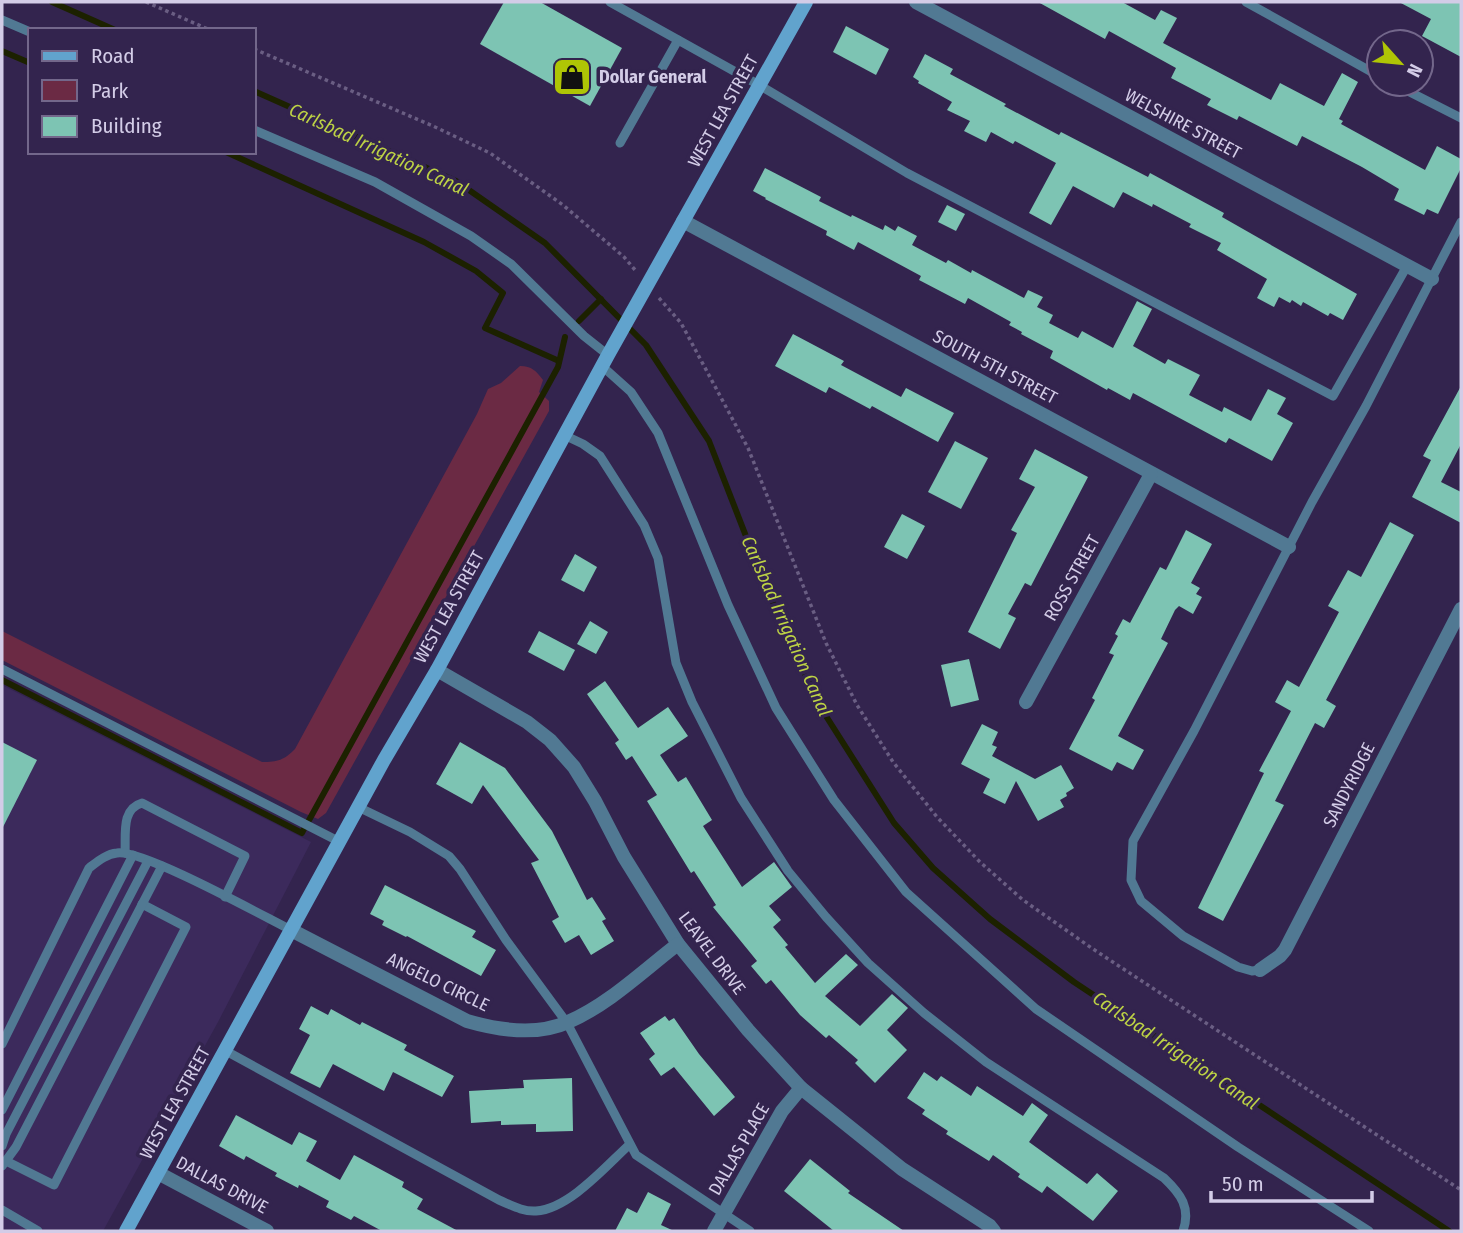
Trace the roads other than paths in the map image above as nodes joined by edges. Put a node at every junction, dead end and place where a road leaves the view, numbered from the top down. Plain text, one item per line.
1 (610, 2) edge
2 (806, 2) edge
3 (916, 2) edge
4 (1246, 2) edge
5 (2, 20) edge
6 (28, 31) edge
7 (678, 40) junction
8 (1365, 68) edge
9 (760, 85) junction
10 (1422, 98) edge
11 (1461, 118) edge
12 (256, 131) edge
13 (620, 143) dead end
14 (683, 221) junction
15 (1461, 222) edge
16 (1407, 266) junction
17 (1432, 279) junction
18 (605, 360) junction
19 (564, 435) junction
20 (1151, 474) junction
21 (1289, 547) junction
22 (1461, 609) edge
23 (2, 669) edge
24 (437, 670) junction
25 (1026, 702) dead end
26 (358, 807) junction
27 (340, 842) junction
28 (129, 854) junction
29 (148, 861) junction
30 (162, 866) junction
31 (225, 897) junction
32 (142, 904) junction
33 (291, 930) junction
34 (678, 944) junction
35 (1260, 970) joint
36 (567, 1023) junction
37 (2, 1044) edge
38 (226, 1051) junction
39 (801, 1088) junction
40 (2, 1110) edge
41 (629, 1145) junction
42 (2, 1146) edge
43 (4, 1163) edge
44 (158, 1173) junction
45 (2, 1210) edge
46 (723, 1213) junction
47 (38, 1231) edge
48 (125, 1231) edge
49 (267, 1231) edge
50 (714, 1231) edge
51 (750, 1231) edge
52 (994, 1231) edge
53 (1182, 1231) edge
54 (1369, 1231) edge

1 - 7 lane
2 - 9 main road, WEST LEA STREET
3 - 16 street, WELSHIRE STREET
4 - 8 lane
5 - 6 lane
7 - 9 lane
7 - 13 lane
9 - 14 main road, WEST LEA STREET
9 - 16 lane
10 - 11 lane
12 - 18 lane
14 - 18 main road, WEST LEA STREET
14 - 20 street, SOUTH 5TH STREET
15 - 17 lane
16 - 17 street, WELSHIRE STREET
17 - 21 lane
18 - 19 main road, WEST LEA STREET
18 - 54 lane
19 - 24 main road, WEST LEA STREET
19 - 53 lane
20 - 21 street, SOUTH 5TH STREET
20 - 25 street, ROSS STREET
21 - 35 lane
22 - 35 street, SANDYRIDGE
23 - 27 lane
24 - 26 main road, WEST LEA STREET
24 - 34 street, LEAVEL DRIVE
26 - 27 main road, WEST LEA STREET
26 - 36 lane
27 - 33 main road, WEST LEA STREET
28 - 29 lane
28 - 31 lane
28 - 37 lane
28 - 40 lane
29 - 30 lane
29 - 42 lane
30 - 31 lane
30 - 32 lane
31 - 33 lane
32 - 43 lane
32 - 43 lane
33 - 36 street, ANGELO CIRCLE
33 - 38 main road, WEST LEA STREET
34 - 36 street, ANGELO CIRCLE
34 - 39 street, LEAVEL DRIVE
36 - 41 lane
38 - 41 lane
38 - 44 main road, WEST LEA STREET
39 - 46 street, DALLAS PLACE
39 - 52 street, LEAVEL DRIVE
41 - 46 lane
44 - 48 main road, WEST LEA STREET
44 - 49 street, DALLAS DRIVE
45 - 47 lane
46 - 50 street, DALLAS PLACE
46 - 51 lane

